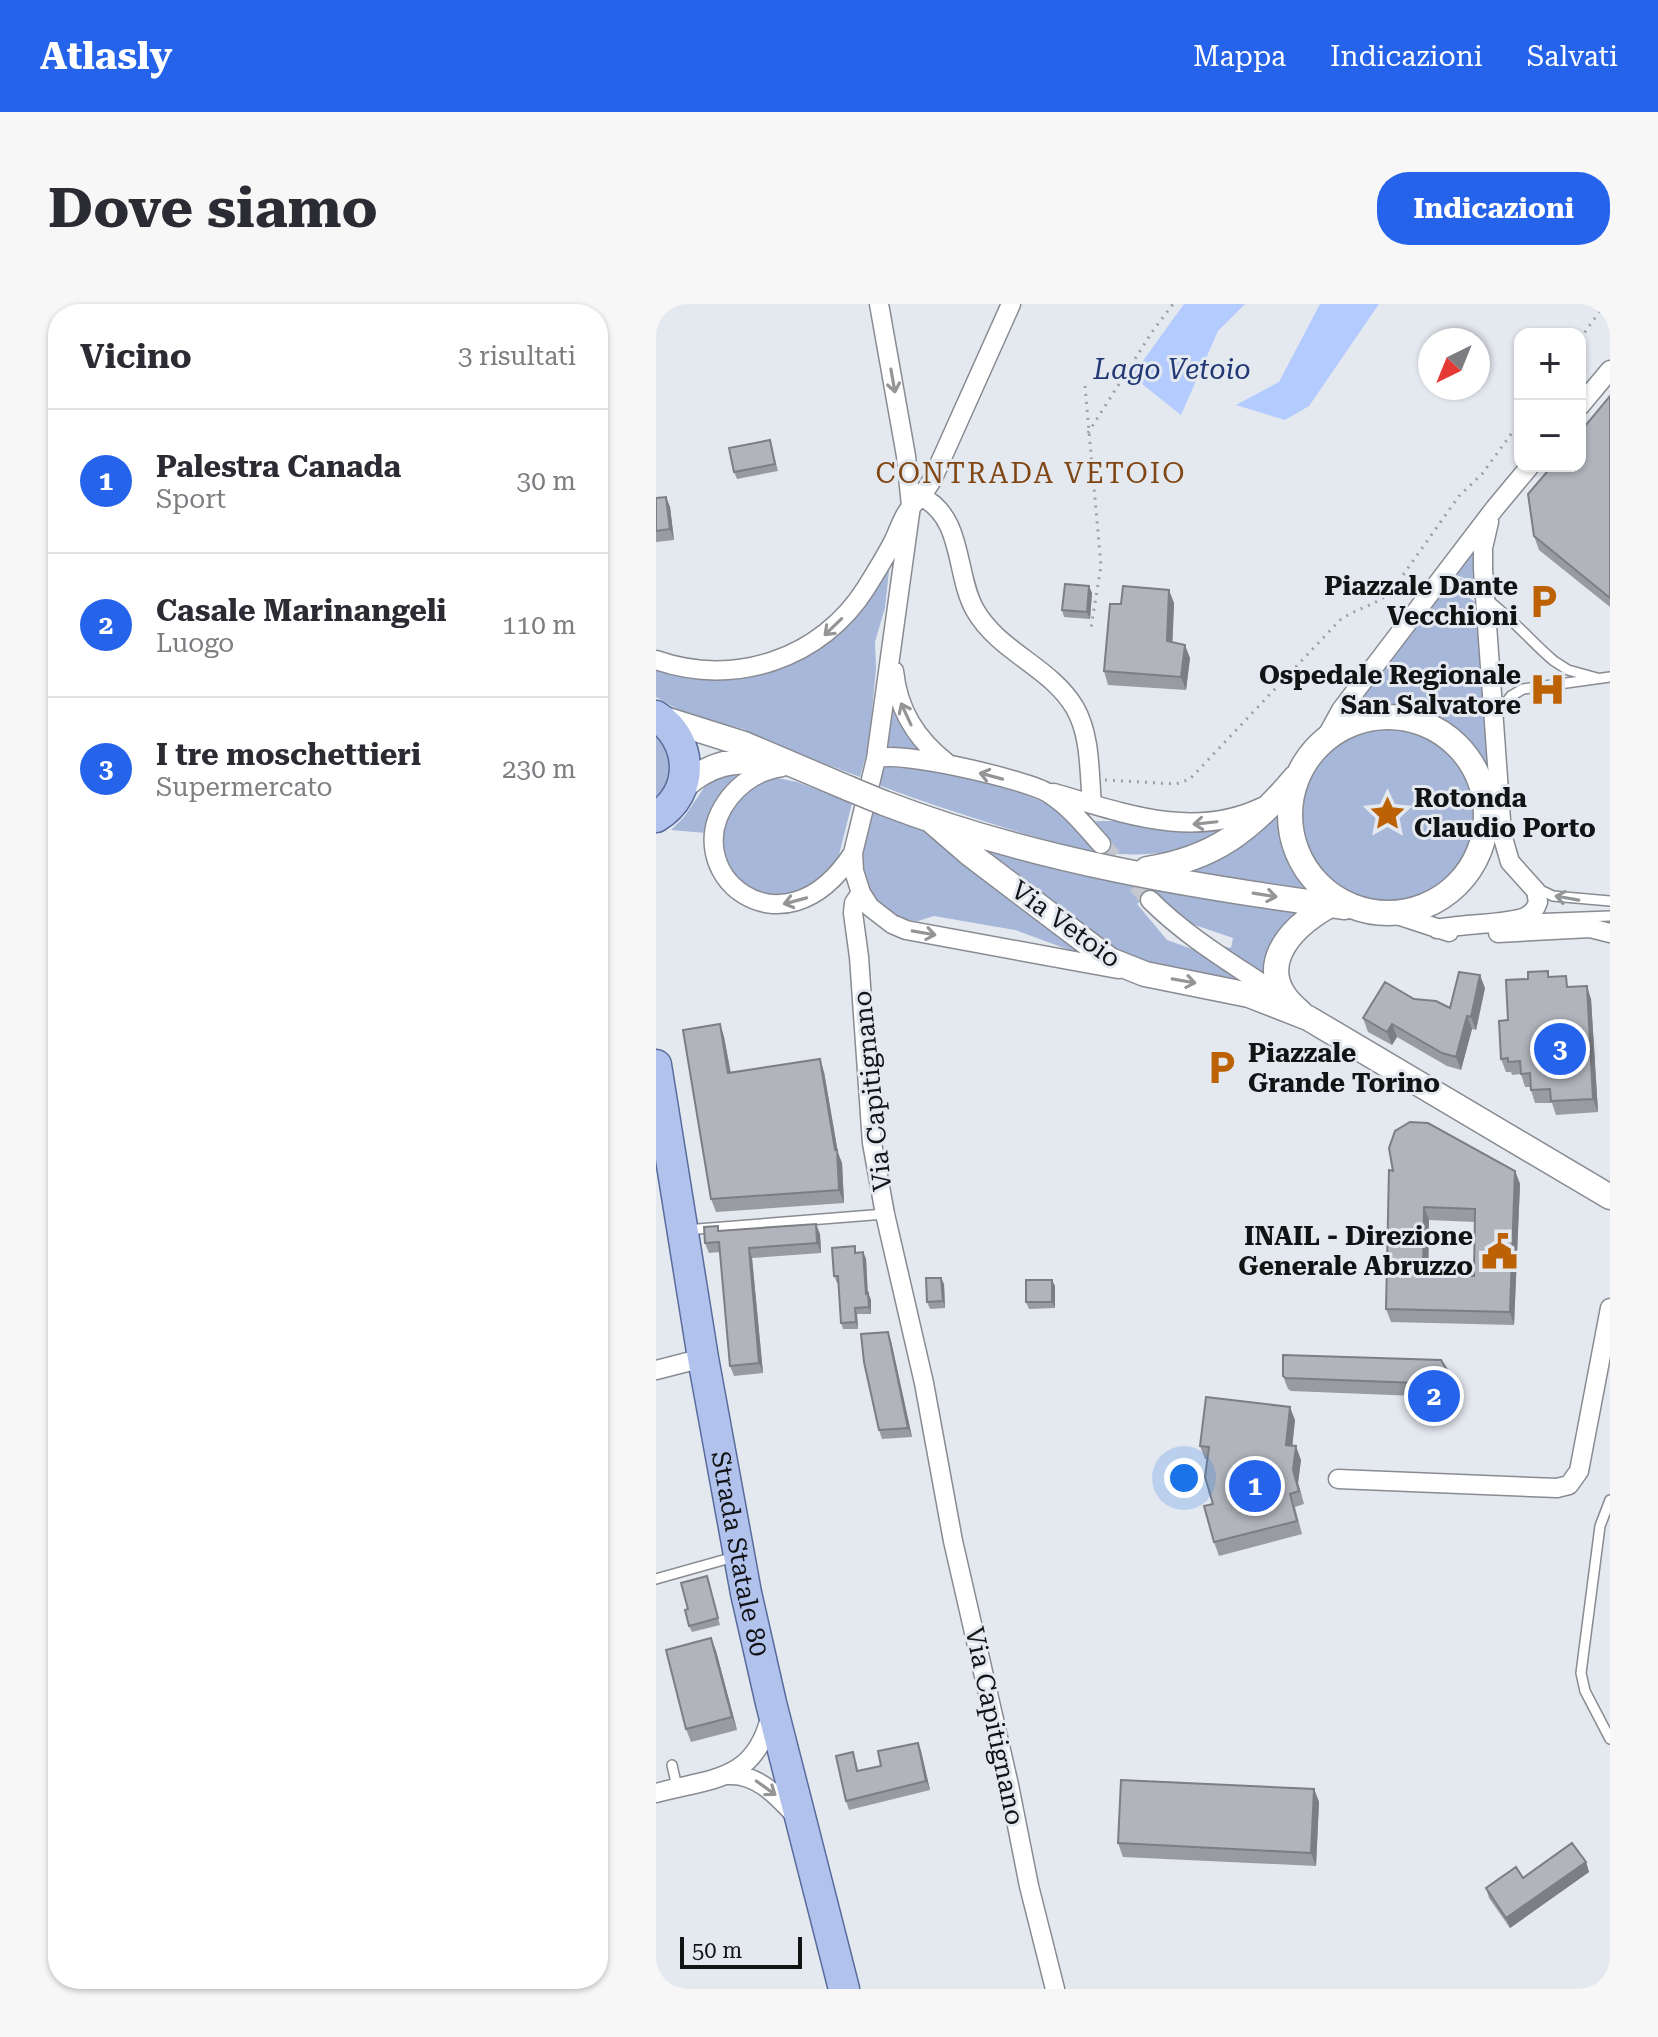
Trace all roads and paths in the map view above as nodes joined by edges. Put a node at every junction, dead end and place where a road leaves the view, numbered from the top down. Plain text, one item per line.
1 (879, 304) edge
2 (1011, 304) edge
3 (1173, 304) edge
4 (1605, 304) edge
5 (1586, 331) edge
6 (1610, 370) edge
7 (1085, 386) dead end
8 (1585, 400) edge
9 (1514, 430) edge
10 (1088, 433) junction
11 (1525, 472) edge
12 (916, 502) junction
13 (1495, 508) junction
14 (880, 565) junction
15 (902, 568) junction
16 (1438, 582) junction
17 (1485, 597) junction
18 (1091, 628) dead end
19 (891, 648) junction
20 (656, 660) edge
21 (1610, 677) edge
22 (1597, 678) junction
23 (657, 716) edge
24 (1493, 720) junction
25 (1324, 741) junction
26 (876, 759) junction
27 (949, 765) junction
28 (795, 768) junction
29 (1299, 774) junction
30 (1090, 779) junction
31 (1045, 791) junction
32 (1491, 793) junction
33 (1278, 798) junction
34 (1092, 804) junction
35 (666, 809) edge
36 (933, 822) junction
37 (1493, 833) junction
38 (1101, 844) tunnel mouth
39 (853, 853) junction
40 (1133, 871) junction
41 (1528, 882) junction
42 (861, 893) junction
43 (1150, 900) tunnel mouth
44 (1610, 901) edge
45 (1330, 905) junction
46 (1364, 910) junction
47 (1391, 913) junction
48 (1610, 916) edge
49 (1520, 919) junction
50 (1437, 929) junction
51 (1610, 933) edge
52 (1145, 974) junction
53 (1288, 1002) junction
54 (1308, 1018) junction
55 (656, 1065) edge
56 (659, 1113) edge
57 (1610, 1197) edge
58 (885, 1214) junction
59 (682, 1230) junction
60 (1610, 1308) edge
61 (703, 1358) junction
62 (656, 1370) edge
63 (1338, 1479) dead end
64 (1610, 1500) edge
65 (738, 1556) junction
66 (656, 1579) edge
67 (771, 1703) junction
68 (1610, 1739) edge
69 (672, 1765) dead end
70 (721, 1776) junction
71 (677, 1787) junction
72 (656, 1793) edge
73 (800, 1821) junction
74 (844, 1989) edge
75 (1055, 1989) edge

1 -> 12 street
2 - 12 street, Via Capitignano
3 - 10 path
4 - 5 path
6 - 8 street
7 - 10 path
9 - 30 path
10 - 18 path
11 - 13 street
12 - 14 street
12 - 15 street, Via Capitignano
12 - 30 street
13 - 16 street
13 - 17 street
14 - 15 street
14 -> 20 street
15 - 19 street, Via Capitignano
16 - 17 lane
16 - 25 street
17 - 22 lane
17 - 24 street
19 - 26 street, Via Capitignano
27 -> 19 street
21 - 22 lane
22 - 24 lane
23 - 28 street
23 - 35 main road
24 - 32 street
25 - 29 street
25 - 32 street
26 - 27 street
26 - 39 street, Via Capitignano
31 -> 27 street
28 - 35 street
28 - 36 street, bridge
39 -> 28 street
29 - 33 street
29 - 46 street
30 - 34 street
31 - 34 street
31 - 38 street
32 - 37 street
33 -> 34 street
33 - 40 street
36 - 40 street
36 - 52 street, Via Vetoio
37 - 41 street
37 - 47 street
39 - 42 street, Via Capitignano
40 -> 45 street
44 -> 41 lane
41 - 49 street
42 -> 52 street
42 - 58 street, Via Capitignano
43 - 53 street
45 - 46 street
45 - 53 street
46 - 47 street
47 - 50 street
48 - 49 lane
49 - 50 street
50 - 51 street
52 -> 54 street, Via Vetoio
53 - 54 street, Via Vetoio
54 - 57 street, Via Vetoio
55 - 56 main road, Strada Statale 80
56 - 59 main road, Strada Statale 80
58 - 59 lane
58 - 75 street, Via Capitignano
59 - 61 main road, Strada Statale 80
60 - 63 street
61 - 62 street
61 - 65 main road, Strada Statale 80
64 - 68 lane
65 - 66 lane
65 - 67 main road, Strada Statale 80
67 - 70 street
67 - 73 main road, Strada Statale 80
69 - 71 lane
70 - 71 street
70 -> 73 street
71 - 72 street
73 - 74 main road, Strada Statale 80

